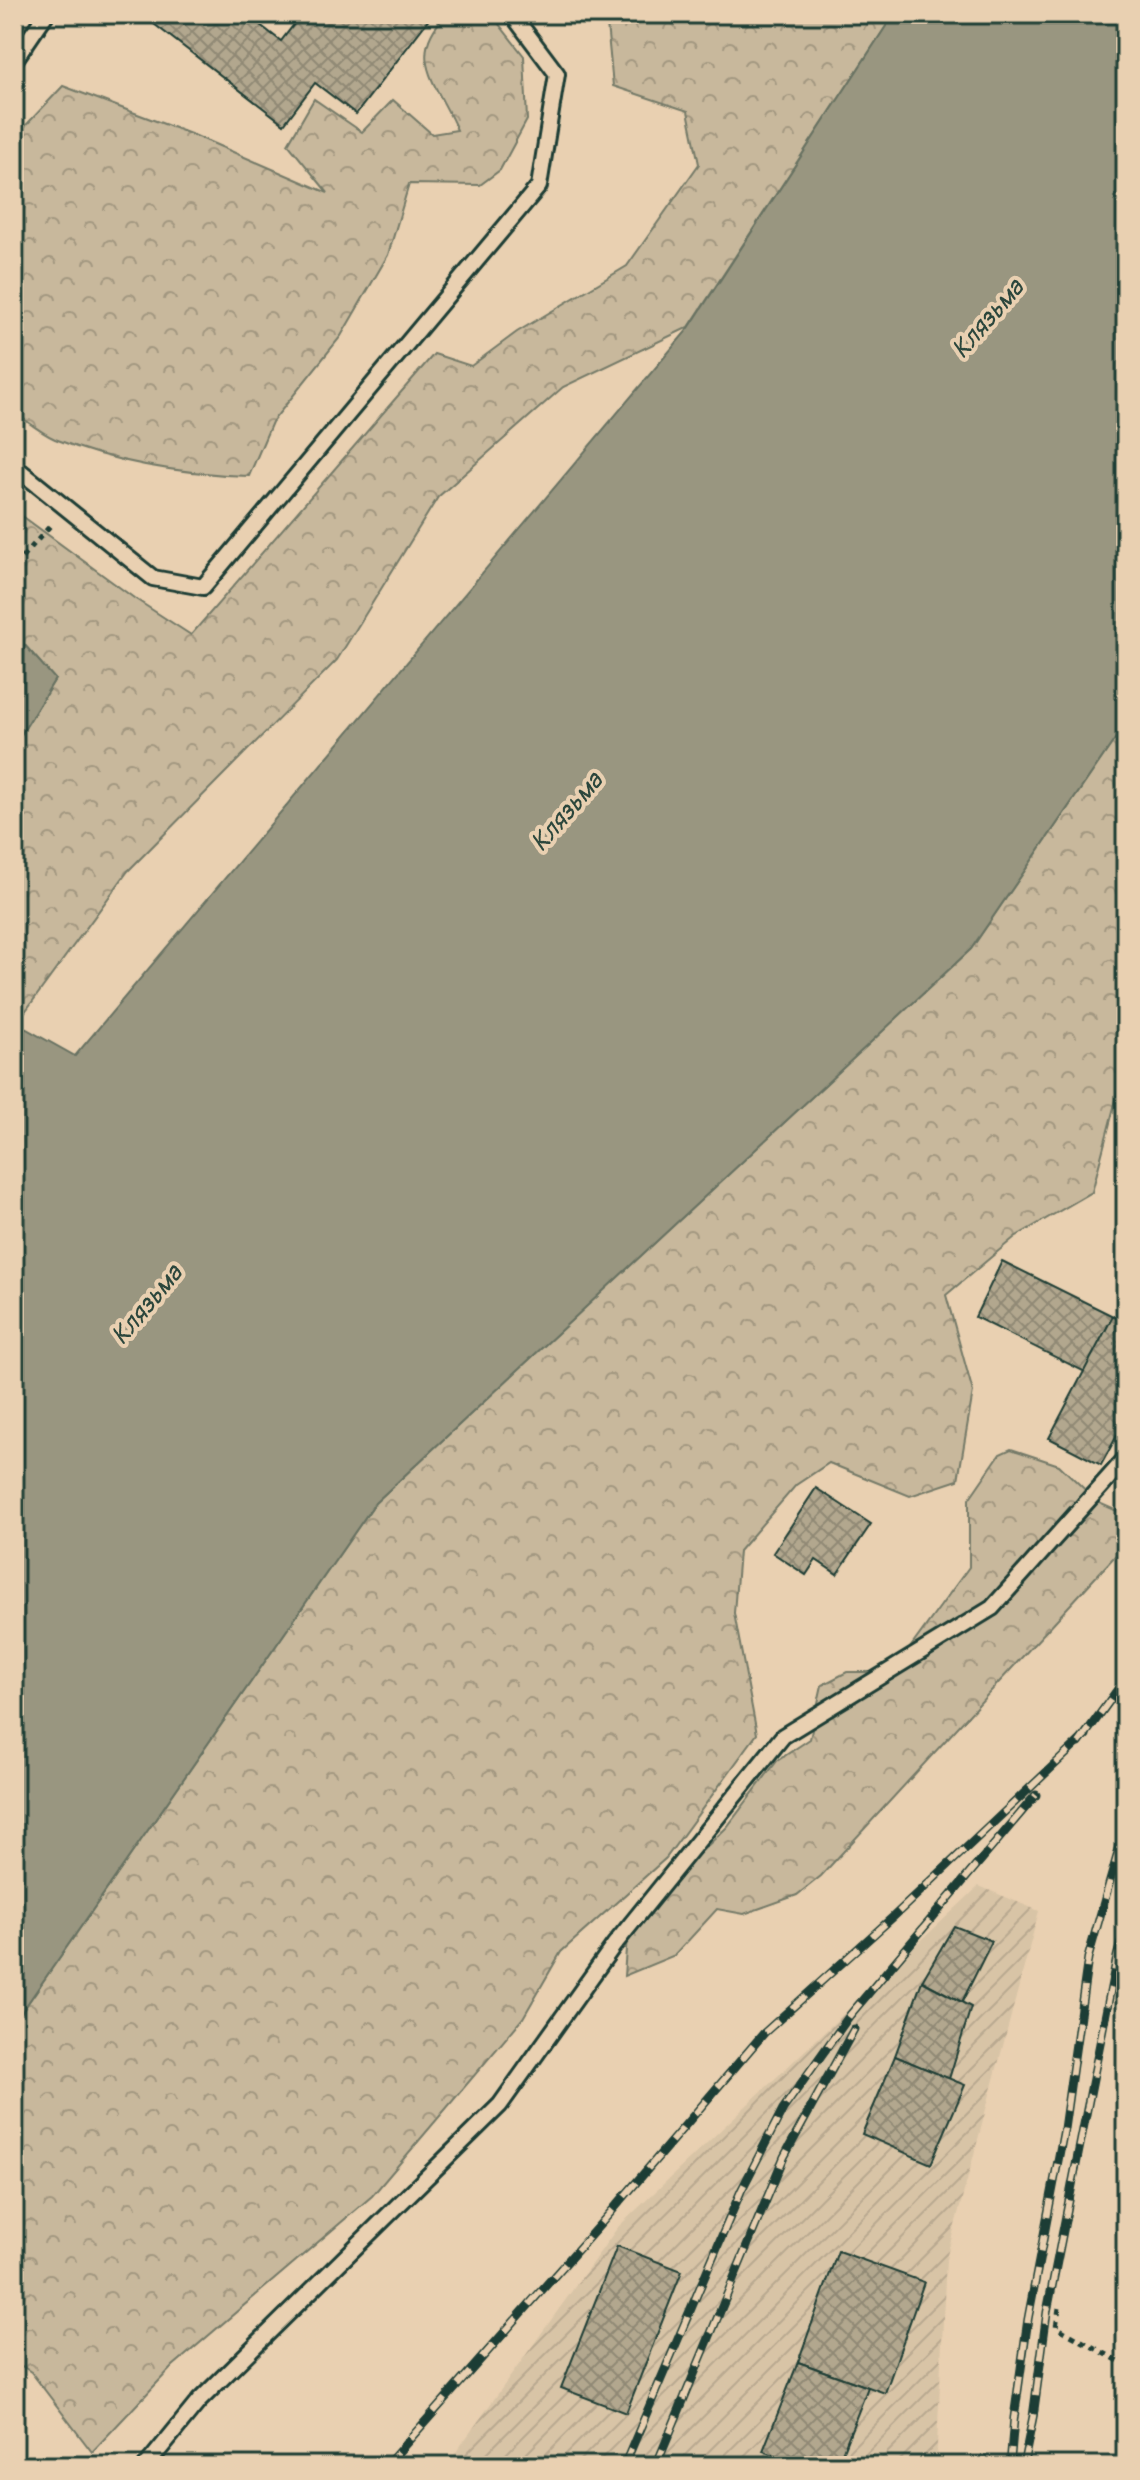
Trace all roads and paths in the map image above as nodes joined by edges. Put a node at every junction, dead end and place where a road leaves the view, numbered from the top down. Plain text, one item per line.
1 (46, 14) edge
2 (512, 14) edge
3 (14, 61) edge
4 (14, 466) edge
5 (66, 508) junction
6 (14, 567) edge
7 (1126, 1458) edge
8 (1059, 2308) dead end
9 (1126, 2365) edge
10 (146, 2466) edge

1 - 3 lane
2 - 5 lane
4 - 5 lane
5 - 6 path
7 - 10 lane
8 - 9 path

